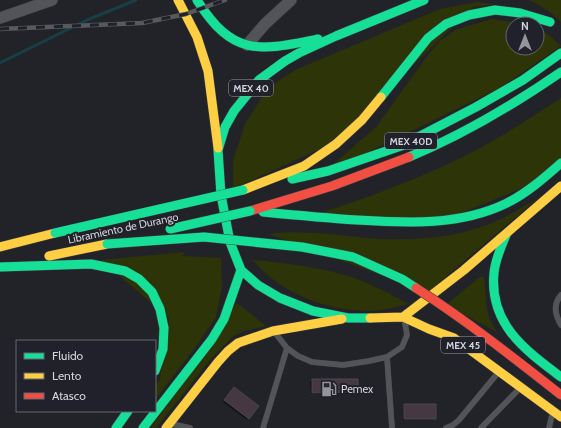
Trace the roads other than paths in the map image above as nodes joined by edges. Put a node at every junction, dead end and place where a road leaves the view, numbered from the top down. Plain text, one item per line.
1 (52, 0) edge
2 (178, 0) edge
3 (197, 0) edge
4 (291, 0) edge
5 (424, 0) edge
6 (516, 3) dead end
7 (0, 18) edge
8 (550, 22) junction
9 (557, 31) dead end
10 (336, 36) junction
11 (247, 45) junction
12 (561, 52) edge
13 (561, 72) edge
14 (218, 150) junction
15 (561, 164) edge
16 (561, 174) edge
17 (561, 186) edge
18 (244, 190) junction
19 (250, 211) junction
20 (521, 222) junction
21 (506, 235) junction
22 (107, 244) junction
23 (0, 247) edge
24 (29, 264) junction
25 (0, 267) edge
26 (241, 270) junction
27 (561, 295) edge
28 (403, 317) junction
29 (348, 318) junction
30 (561, 325) edge
31 (273, 331) junction
32 (287, 348) junction
33 (386, 357) junction
34 (156, 368) edge
35 (499, 371) junction
36 (561, 377) edge
37 (521, 387) junction
38 (561, 395) edge
39 (156, 411) edge
40 (553, 411) junction
41 (127, 412) edge
42 (155, 412) edge
43 (561, 418) edge
44 (168, 426) edge
45 (116, 428) edge
46 (143, 428) edge
47 (190, 428) edge
48 (263, 428) edge
49 (392, 428) edge
50 (446, 428) edge
51 (481, 428) edge
52 (549, 428) edge

1 - 7 street
2 - 14 main road, MEX 40
3 - 11 main road, MEX 40
4 - 11 street
5 - 10 main road, MEX 40
6 - 8 main road
8 - 9 main road
8 - 18 main road
10 - 11 main road, MEX 40
10 - 14 main road, MEX 40
12 - 18 main road, MEX 40D
13 - 19 main road, MEX 40D
14 - 26 main road, MEX 40
15 - 19 main road
16 - 20 main road
17 - 20 main road
18 - 23 main road, Libramiento de Durango / MEX 40D, bridge
19 - 22 main road, Libramiento de Durango / MEX 40D, bridge
20 - 21 main road
21 - 28 main road
21 - 36 main road
22 - 24 main road, Libramiento de Durango / MEX 40D
22 - 38 main road, bridge
24 - 25 main road, Libramiento de Durango / MEX 40D
24 - 34 main road
26 - 29 main road, MEX 40
26 - 39 main road
27 - 30 lane
28 - 29 main road, MEX 45
28 - 33 lane
28 - 35 main road, MEX 45
29 - 31 main road
31 - 32 lane
31 - 44 main road
32 - 33 lane
32 - 48 lane
33 - 49 lane
35 - 37 main road, MEX 45
35 - 50 lane
37 - 40 main road, MEX 45
37 - 51 lane
40 - 43 main road, MEX 45
40 - 52 lane
41 - 45 main road
42 - 46 main road
44 - 47 lane

